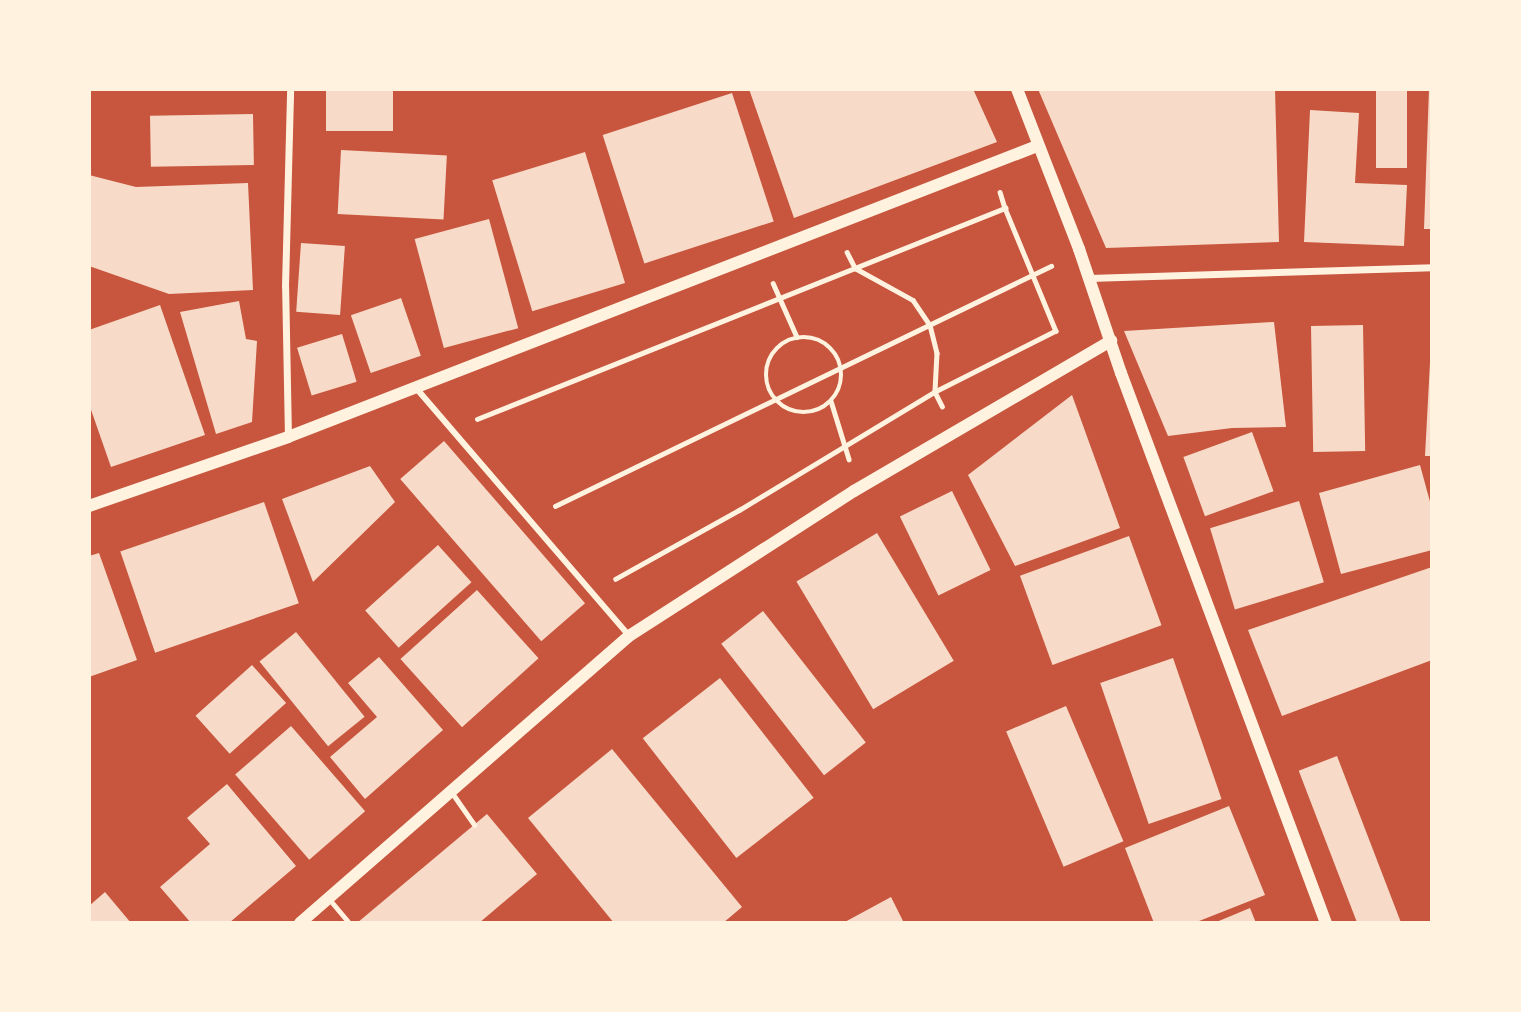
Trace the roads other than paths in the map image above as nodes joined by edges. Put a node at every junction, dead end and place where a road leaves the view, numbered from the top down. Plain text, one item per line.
1 (290, 89) edge
2 (1017, 89) edge
3 (1037, 146) junction
4 (1432, 267) edge
5 (1089, 278) junction
6 (1111, 341) junction
7 (416, 388) junction
8 (288, 437) junction
9 (89, 506) edge
10 (629, 636) junction
11 (450, 790) junction
12 (474, 825) dead end
13 (329, 899) junction
14 (300, 923) edge
15 (349, 923) edge
16 (1326, 923) edge

1 - 8 street
2 - 3 street
3 - 5 street
3 - 7 street
4 - 5 street
5 - 6 street
6 - 10 street
6 - 16 street
7 - 8 street
7 - 10 street
8 - 9 street
10 - 11 street
11 - 12 lane
11 - 13 street
13 - 14 street
13 - 15 lane

